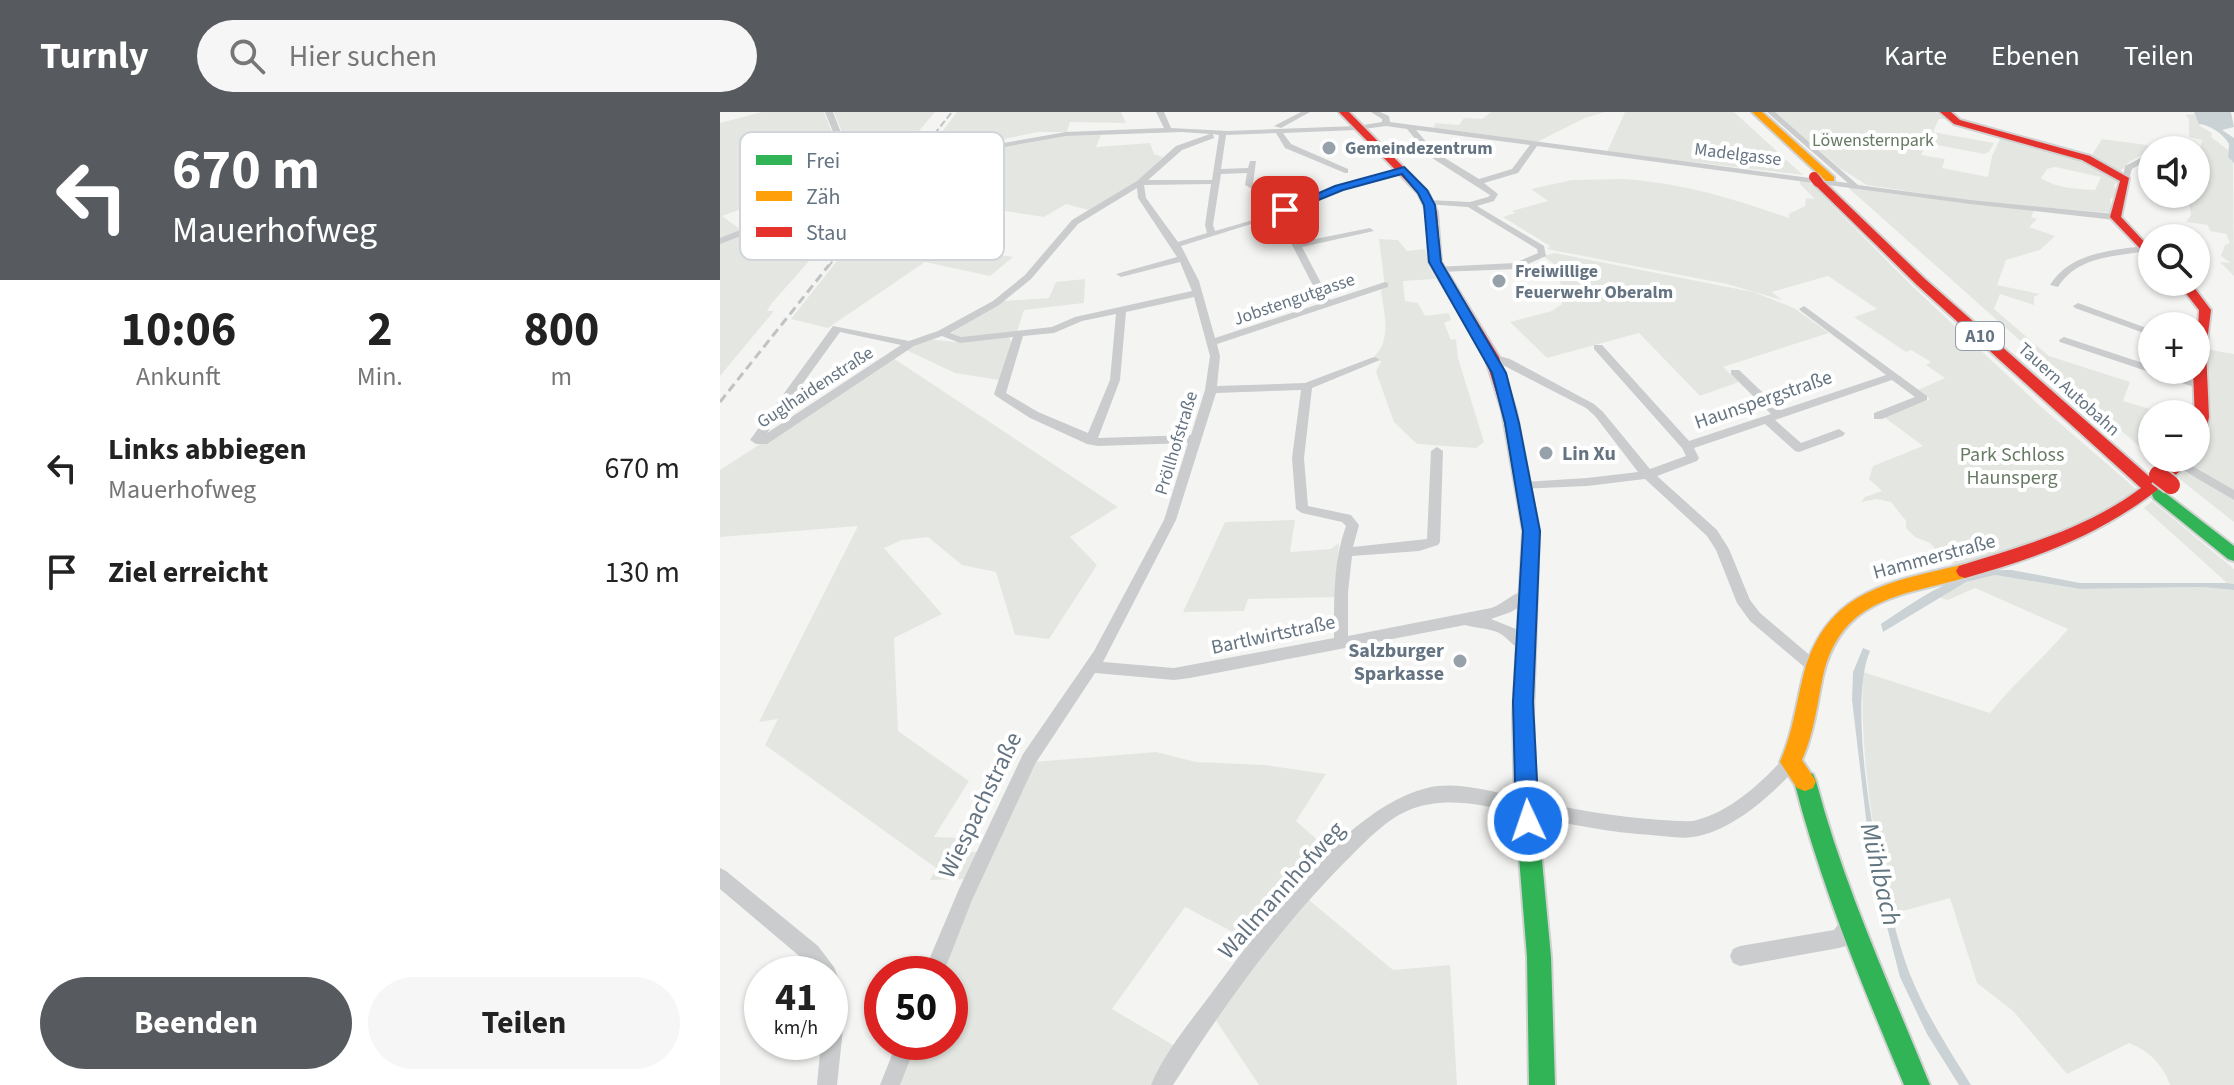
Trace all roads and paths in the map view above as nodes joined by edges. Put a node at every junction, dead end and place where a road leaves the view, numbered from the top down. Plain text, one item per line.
1 (829, 112) edge
2 (1160, 112) edge
3 (1306, 112) edge
4 (1344, 112) edge
5 (1375, 112) edge
6 (1745, 112) edge
7 (1757, 112) edge
8 (1771, 112) edge
9 (1945, 112) edge
10 (1386, 124) junction
11 (1357, 128) junction
12 (1410, 128) junction
13 (1168, 130) junction
14 (1274, 131) junction
15 (837, 132) edge
16 (1223, 133) junction
17 (1535, 144) junction
18 (1004, 145) edge
19 (2138, 162) edge
20 (1404, 170) junction
21 (1345, 171) dead end
22 (1218, 177) junction
23 (1824, 180) junction
24 (2125, 180) junction
25 (1478, 182) junction
26 (1140, 183) junction
27 (1854, 184) junction
28 (1252, 187) dead end
29 (1428, 202) junction
30 (1470, 205) junction
31 (1280, 213) junction
32 (2115, 217) junction
33 (1370, 231) dead end
34 (740, 233) edge
35 (1212, 235) junction
36 (720, 241) edge
37 (2138, 242) edge
38 (1176, 245) junction
39 (1298, 245) junction
40 (2138, 254) edge
41 (1183, 258) junction
42 (1439, 269) junction
43 (1121, 274) dead end
44 (1385, 285) dead end
45 (2055, 285) dead end
46 (1198, 293) junction
47 (1327, 303) junction
48 (2078, 306) dead end
49 (1804, 309) dead end
50 (1121, 310) junction
51 (2138, 328) edge
52 (942, 333) junction
53 (1019, 334) junction
54 (2064, 340) dead end
55 (1213, 342) junction
56 (910, 344) junction
57 (1598, 347) dead end
58 (1492, 357) junction
59 (1375, 360) dead end
60 (2138, 365) edge
61 (1735, 372) dead end
62 (1891, 377) junction
63 (2195, 384) edge
64 (1307, 386) junction
65 (2201, 386) joint
66 (1211, 390) junction
67 (2203, 400) edge
68 (1878, 416) dead end
69 (1774, 418) junction
70 (1839, 433) dead end
71 (1195, 439) junction
72 (1091, 441) junction
73 (1687, 446) junction
74 (1437, 451) dead end
75 (2171, 472) edge
76 (2199, 472) edge
77 (1646, 473) junction
78 (2159, 485) junction
79 (1524, 486) junction
80 (2234, 496) edge
81 (2234, 535) edge
82 (1347, 547) junction
83 (2234, 555) edge
84 (1529, 594) junction
85 (1462, 619) junction
86 (1341, 641) junction
87 (1525, 644) junction
88 (1092, 667) junction
89 (1814, 667) junction
90 (1791, 762) junction
91 (1527, 814) junction
92 (720, 877) edge
93 (1850, 925) junction
94 (813, 956) edge
95 (940, 956) edge
96 (1740, 956) dead end
97 (830, 1060) edge
98 (900, 1060) edge
99 (827, 1085) edge
100 (890, 1085) edge
101 (1161, 1085) edge
102 (1542, 1085) edge
103 (1917, 1085) edge

1 - 15 street
2 - 13 street
3 - 14 street
4 - 11 main road
5 - 10 street
6 - 23 main road, Tauern Autobahn / A10
7 - 23 main road, Tauern Autobahn / A10
8 - 27 street
9 - 24 main road
10 - 11 street, Madelgasse
10 - 12 street, Madelgasse
11 - 14 street, Madelgasse
11 - 20 main road
12 - 17 street, Madelgasse
12 - 25 street
13 - 16 street
13 - 18 street
14 - 16 street, Madelgasse
14 - 21 street
16 - 22 street
16 - 26 street
17 - 25 street
17 - 27 street, Madelgasse
19 - 24 street
20 - 29 main road
20 - 31 street
22 - 26 street
22 - 28 street
22 - 35 street
23 - 78 main road, Tauern Autobahn / A10
24 - 32 main road
25 - 30 street
26 - 38 street, Pröllhofstraße
26 - 52 street, Guglhaidenstraße
27 - 32 street, Madelgasse
29 - 30 street
29 - 42 main road
30 - 42 street
31 - 35 street
31 - 39 street
32 - 37 main road
33 - 39 street
34 - 36 street
35 - 38 street
38 - 41 street, Pröllhofstraße
39 - 47 street
40 - 45 street
41 - 43 street
41 - 46 street, Pröllhofstraße
42 - 58 main road
44 - 47 street, Jobstengutgasse
46 - 50 street
46 - 55 street, Pröllhofstraße
47 - 55 street, Jobstengutgasse
48 - 51 street
49 - 62 street
50 - 53 street
50 - 72 street
52 - 53 street
52 - 56 street, Guglhaidenstraße
53 - 72 street
54 - 60 street
55 - 66 street, Pröllhofstraße
56 - 56 street, Guglhaidenstraße
57 - 73 street
58 - 77 street
58 - 79 main road
59 - 64 street
61 - 69 street
62 - 68 street
62 - 69 street, Haunspergstraße
63 - 65 street
64 - 66 street
64 - 82 street
65 - 67 main road
66 - 71 street, Pröllhofstraße
69 - 70 street
69 - 73 street, Haunspergstraße
71 - 72 street
71 - 88 street, Pröllhofstraße
73 - 77 street, Haunspergstraße
74 - 82 street
75 - 89 main road, Hammerstraße
76 - 80 street
77 - 79 street, Haunspergstraße
77 - 89 street
78 - 81 main road, Tauern Autobahn / A10
78 - 83 main road, Tauern Autobahn / A10
79 - 84 main road
82 - 86 street
84 - 85 street, Bartlwirtstraße
84 - 87 main road
85 - 86 street, Bartlwirtstraße
85 - 87 street, Bartlwirtstraße
86 - 88 street, Bartlwirtstraße
87 - 91 main road
88 - 95 street, Wiespachstraße
89 - 90 main road, Hammerstraße
90 - 91 street, Wallmannhofweg
90 - 93 main road
91 - 101 street, Wallmannhofweg
91 - 102 main road
92 - 94 street
93 - 96 street
93 - 103 main road
97 - 99 street
98 - 100 street

